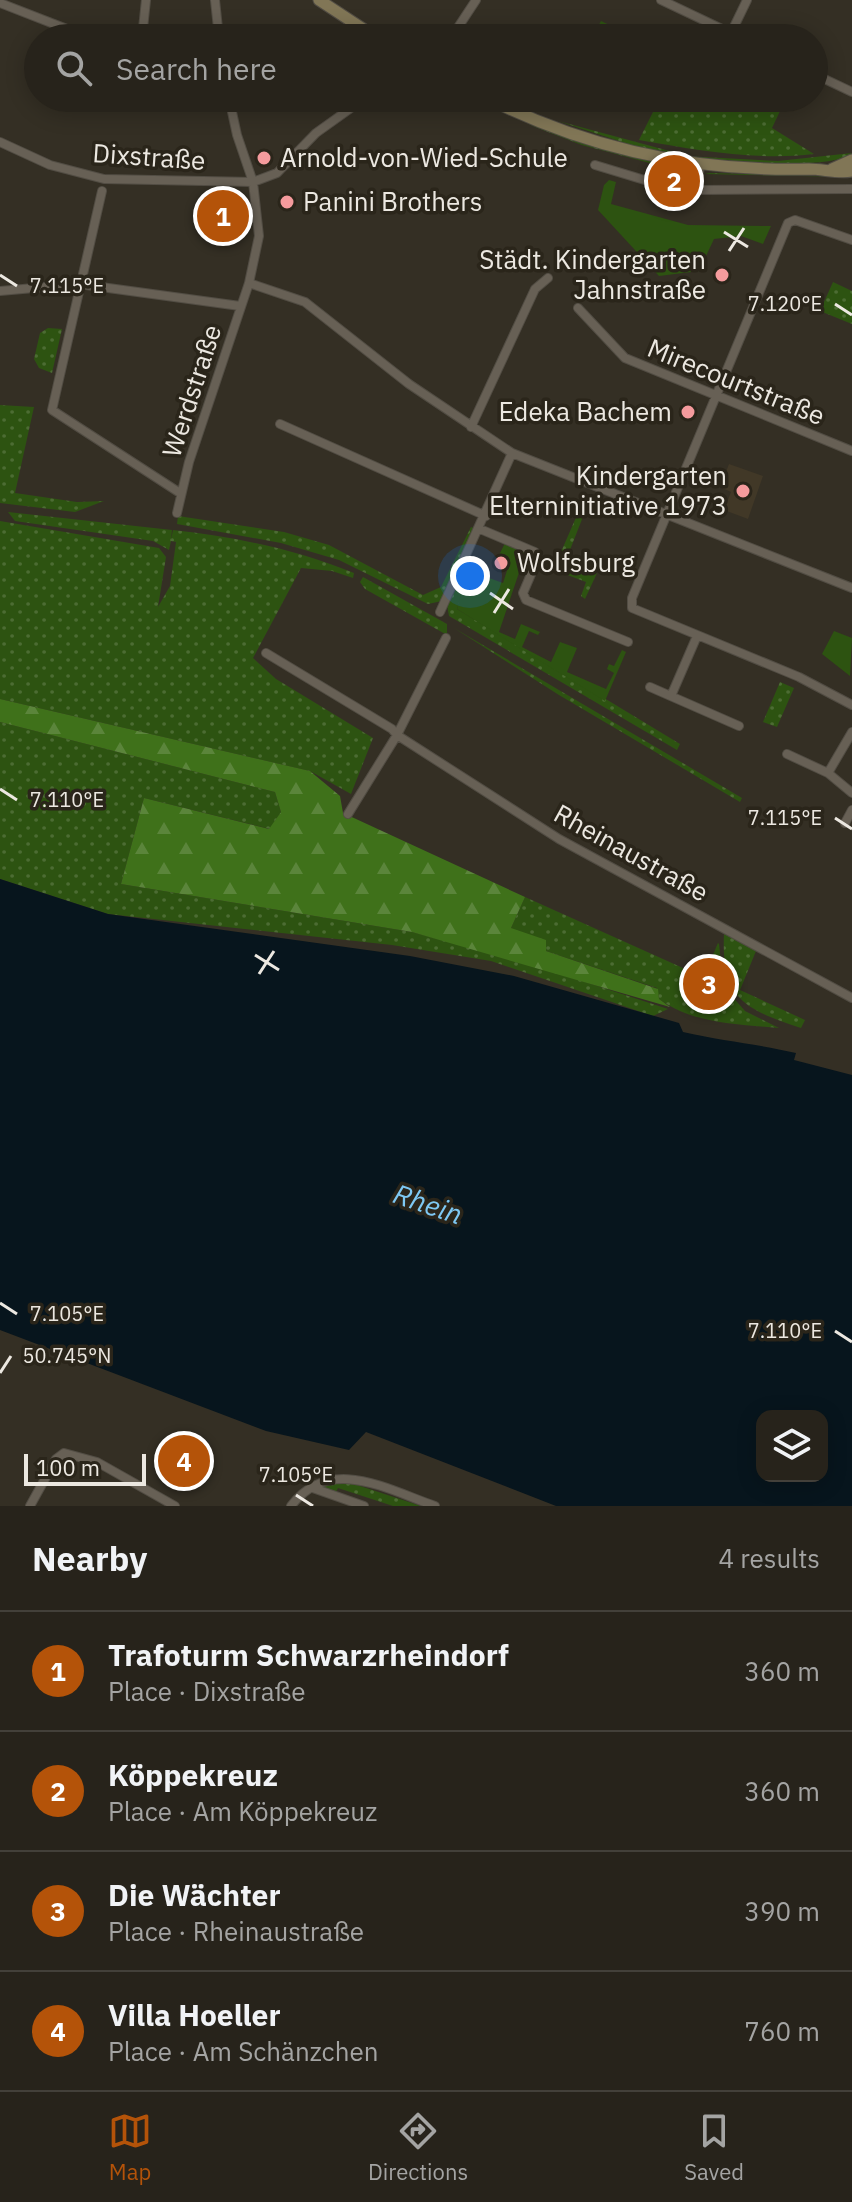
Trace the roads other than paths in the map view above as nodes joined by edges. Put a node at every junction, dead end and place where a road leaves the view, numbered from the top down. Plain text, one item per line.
1 (146, 0) edge
2 (215, 0) edge
3 (319, 0) edge
4 (476, 0) edge
5 (661, 0) edge
6 (747, 0) edge
7 (0, 3) edge
8 (54, 24) edge
9 (143, 24) edge
10 (218, 24) edge
11 (356, 24) edge
12 (460, 24) edge
13 (712, 24) edge
14 (735, 24) edge
15 (828, 81) edge
16 (852, 92) edge
17 (232, 112) edge
18 (345, 112) edge
19 (522, 112) edge
20 (0, 142) edge
21 (852, 160) edge
22 (595, 165) dead end
23 (696, 165) junction
24 (832, 169) junction
25 (852, 171) edge
26 (253, 182) junction
27 (693, 189) junction
28 (852, 189) edge
29 (102, 191) dead end
30 (852, 240) edge
31 (548, 278) dead end
32 (249, 283) junction
33 (79, 284) junction
34 (0, 291) edge
35 (240, 306) junction
36 (578, 308) dead end
37 (714, 395) junction
38 (280, 424) dead end
39 (471, 427) junction
40 (852, 451) edge
41 (512, 453) junction
42 (180, 493) junction
43 (668, 512) junction
44 (177, 513) dead end
45 (486, 516) junction
46 (480, 529) junction
47 (852, 588) edge
48 (440, 612) dead end
49 (697, 636) junction
50 (446, 638) dead end
51 (628, 642) dead end
52 (266, 653) dead end
53 (650, 687) dead end
54 (671, 696) junction
55 (852, 705) edge
56 (739, 726) dead end
57 (852, 732) edge
58 (397, 735) junction
59 (787, 754) dead end
60 (828, 773) junction
61 (852, 793) edge
62 (852, 810) edge
63 (348, 814) dead end
64 (845, 823) dead end
65 (852, 998) edge
66 (310, 1487) junction
67 (172, 1505) edge
68 (30, 1506) edge
69 (291, 1506) edge
70 (364, 1506) edge
71 (435, 1506) edge

1 - 9 street
2 - 10 street
3 - 11 main road
4 - 12 street
5 - 13 street
6 - 14 street
7 - 8 street
15 - 16 street
17 - 26 street, Werdstraße
18 - 26 street
19 - 23 main road
20 - 26 street, Dixstraße
21 - 24 main road
22 - 27 street
23 - 24 main road
23 - 27 street
24 - 25 main road
26 - 32 street, Werdstraße
27 - 28 street
29 - 33 street
30 - 37 street
31 - 39 street
32 - 35 street, Werdstraße
32 - 39 street
33 - 34 street
33 - 35 street
33 - 42 street
35 - 42 street, Werdstraße
36 - 37 street, Mirecourtstraße
37 - 40 street, Mirecourtstraße
37 - 43 street
38 - 45 street
39 - 41 street
41 - 43 street
41 - 45 street
42 - 44 street, Werdstraße
43 - 47 street
43 - 49 street
45 - 46 street
46 - 48 street
46 - 51 street
49 - 54 street
49 - 55 street
50 - 58 street
52 - 58 street, Rheinaustraße
53 - 54 street
54 - 56 street
57 - 60 street
58 - 63 street
58 - 65 street, Rheinaustraße
59 - 60 street
60 - 61 street
62 - 64 street
66 - 69 street
66 - 70 street
66 - 71 street
67 - 68 street

